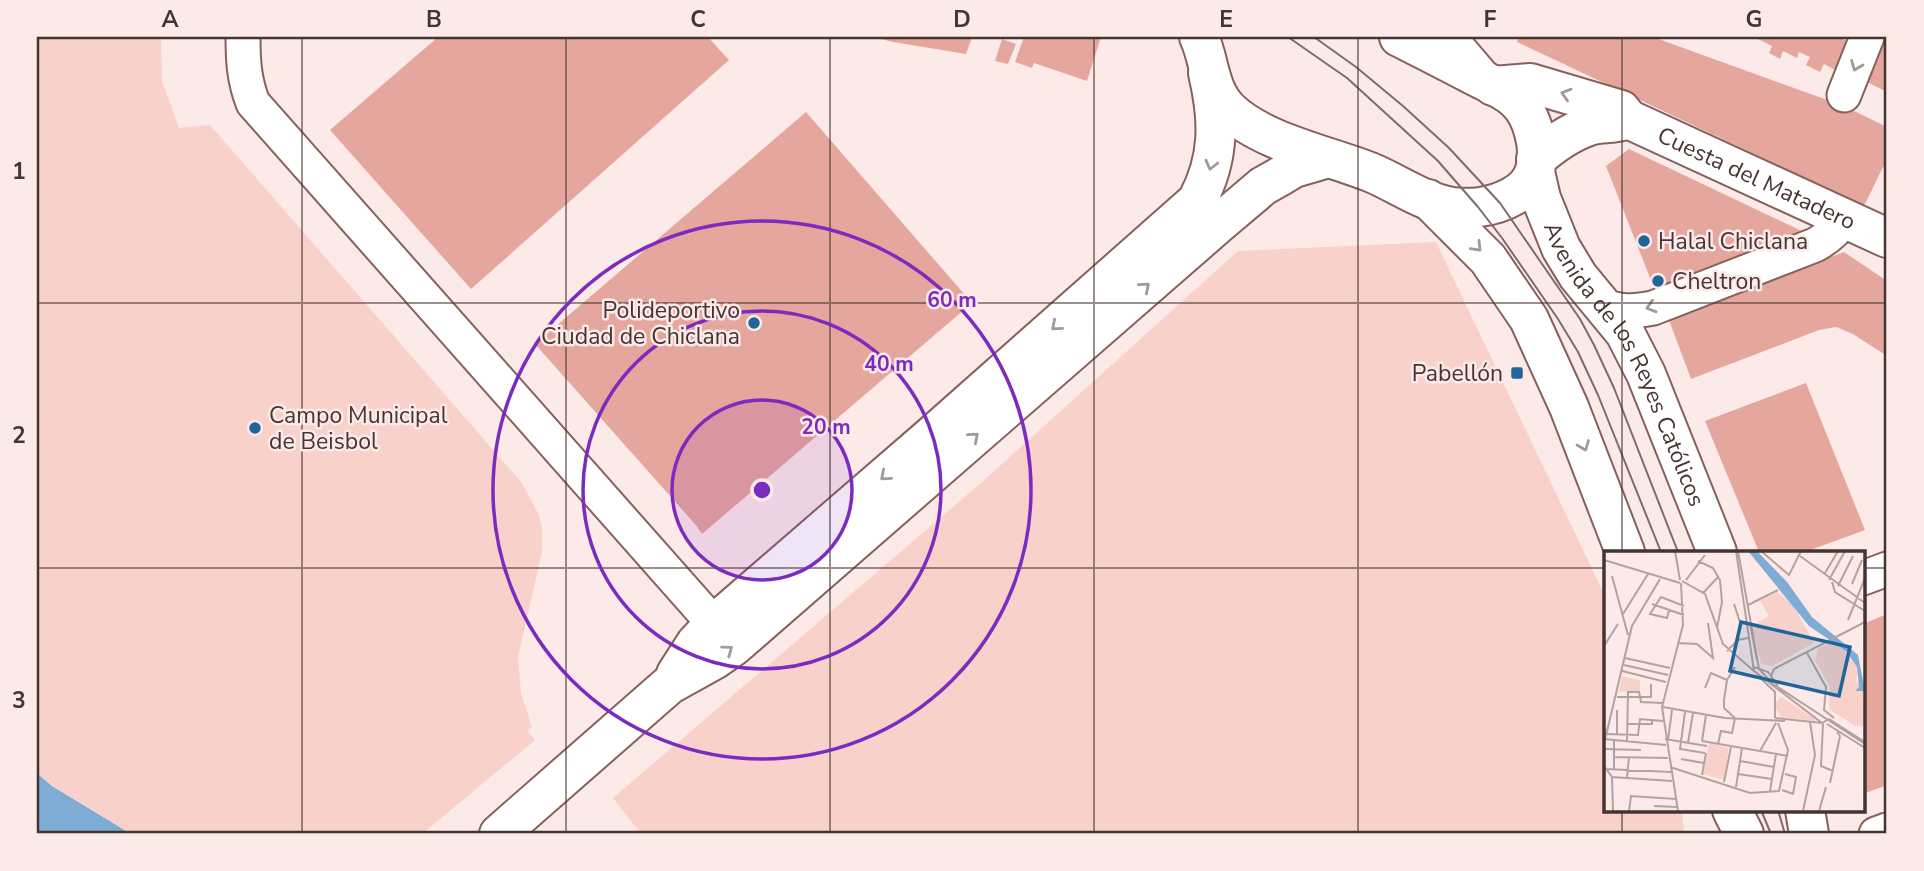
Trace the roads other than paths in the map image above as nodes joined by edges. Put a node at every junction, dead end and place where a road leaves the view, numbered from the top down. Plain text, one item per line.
1 (243, 37) edge
2 (1399, 37) edge
3 (1449, 37) edge
4 (1867, 37) edge
5 (1206, 52) edge
6 (1490, 84) junction
7 (1844, 95) dead end
8 (1628, 119) junction
9 (1328, 158) junction
10 (1536, 166) junction
11 (1428, 199) junction
12 (1844, 219) junction
13 (1887, 238) edge
14 (1601, 305) junction
15 (1625, 551) edge
16 (1717, 551) edge
17 (1887, 569) edge
18 (1864, 578) edge
19 (714, 624) junction
20 (669, 685) junction
21 (1733, 812) edge
22 (1805, 812) edge
23 (1887, 830) edge
24 (502, 832) edge
25 (1744, 834) edge
26 (1809, 834) edge
27 (1876, 834) edge

1 - 19 street
2 - 6 main road, Avenida de los Reyes Católicos
3 - 6 street
4 -> 7 street
5 - 9 main road
5 -> 19 main road
8 -> 6 main road, Cuesta del Matadero
6 - 10 main road, Avenida de los Reyes Católicos
8 - 10 main road
8 - 12 main road, Cuesta del Matadero
9 - 11 main road
20 -> 9 main road
10 - 11 main road
10 - 14 main road, Avenida de los Reyes Católicos
11 -> 15 main road
12 - 13 main road, Cuesta del Matadero
12 -> 14 street
14 - 16 main road, Avenida de los Reyes Católicos
17 - 18 street
19 - 20 main road
20 - 24 main road
21 - 25 main road
22 - 26 main road
23 - 27 street

